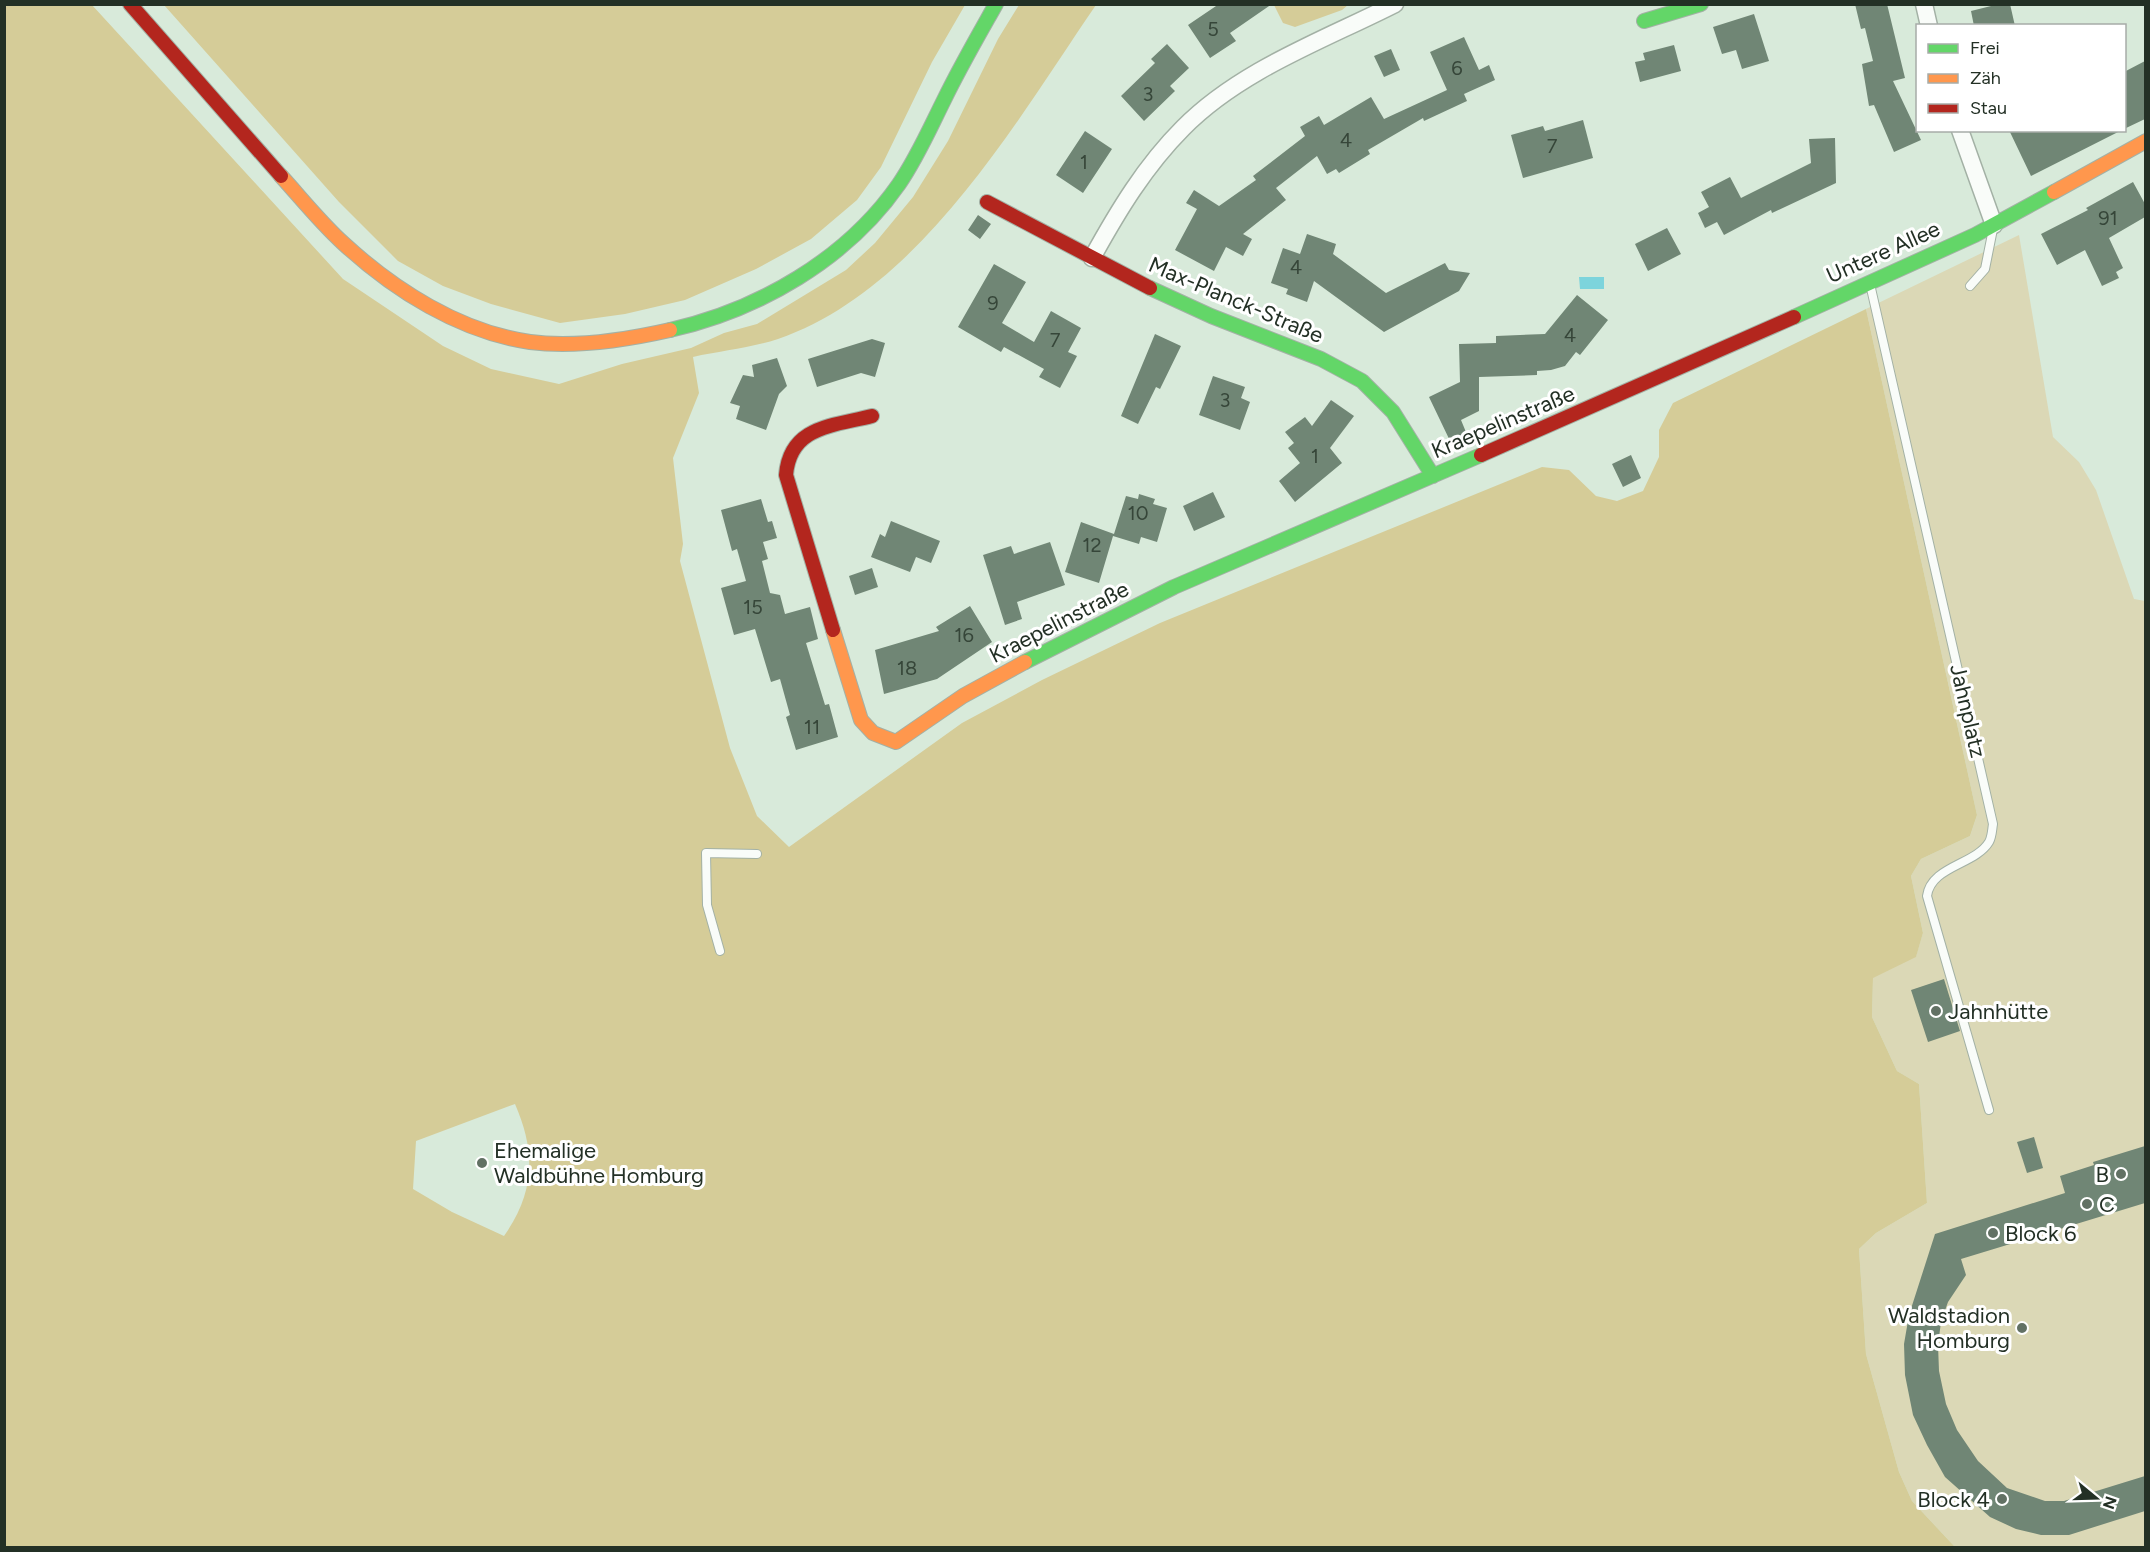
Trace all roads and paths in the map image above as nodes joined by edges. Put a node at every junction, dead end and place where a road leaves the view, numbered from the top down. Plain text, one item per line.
1 (130, 4) edge
2 (996, 4) edge
3 (1395, 4) edge
4 (1701, 4) edge
5 (1924, 4) edge
6 (1644, 21) dead end
7 (1929, 24) edge
8 (1961, 132) edge
9 (2145, 141) edge
10 (987, 202) dead end
11 (1994, 225) junction
12 (1092, 258) junction
13 (1869, 280) junction
14 (1970, 286) dead end
15 (1632, 390) joint
16 (872, 416) dead end
17 (1432, 476) junction
18 (757, 854) dead end
19 (720, 951) dead end
20 (1989, 1110) dead end

1 - 2 street
3 - 12 street
4 - 6 street
5 - 7 street
8 - 11 street
9 - 11 street, Untere Allee
10 - 12 street, Max-Planck-Straße
11 - 13 street, Untere Allee
11 - 14 lane
12 - 17 street, Max-Planck-Straße
13 - 15 street, Untere Allee
13 - 20 lane, Jahnplatz
15 - 17 street, Kraepelinstraße
16 - 17 street, Kraepelinstraße
18 - 19 lane

